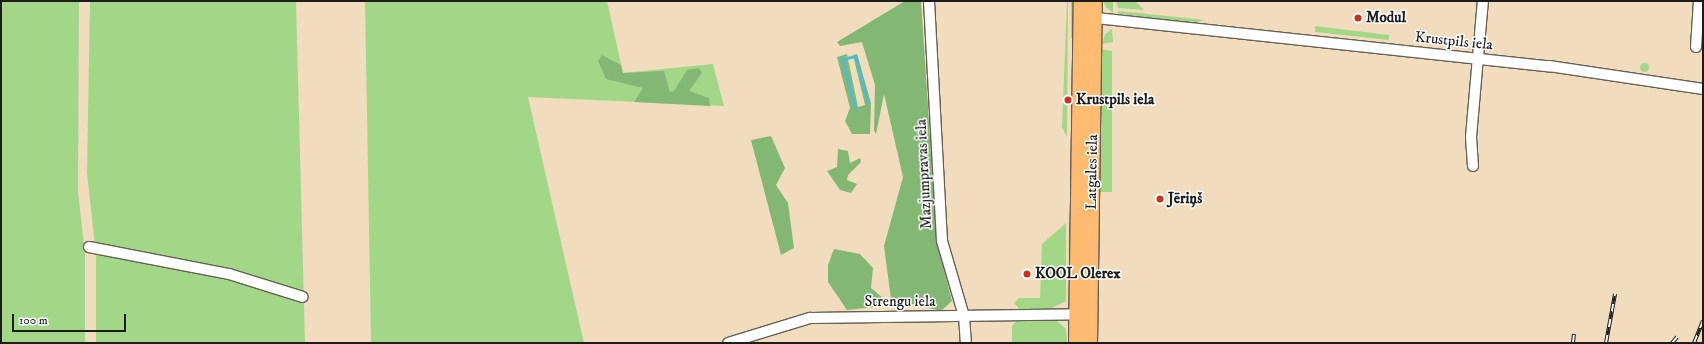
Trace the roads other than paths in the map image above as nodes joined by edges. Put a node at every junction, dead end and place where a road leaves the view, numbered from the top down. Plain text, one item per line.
1 (929, 1) edge
2 (1081, 1) edge
3 (1094, 1) edge
4 (1483, 1) edge
5 (1698, 1) edge
6 (1088, 17) junction
7 (1696, 47) dead end
8 (1478, 58) junction
9 (1703, 88) edge
10 (1473, 166) dead end
11 (89, 247) dead end
12 (304, 297) dead end
13 (1083, 314) junction
14 (964, 316) junction
15 (728, 343) edge
16 (966, 343) edge
17 (1076, 343) edge
18 (1089, 343) edge

1 - 14 street, Mazjumpravas iela
2 - 6 highway, Latgales iela
3 - 6 highway, Latgales iela
4 - 8 street
5 - 7 street
6 - 8 street, Krustpils iela
6 - 13 highway, Latgales iela
8 - 9 street, Krustpils iela
8 - 10 street
11 - 12 street
13 - 14 street, Strengu iela
13 - 17 highway, Latgales iela
13 - 18 highway, Latgales iela
14 - 15 street, Strengu iela
14 - 16 street, Mazjumpravas iela

